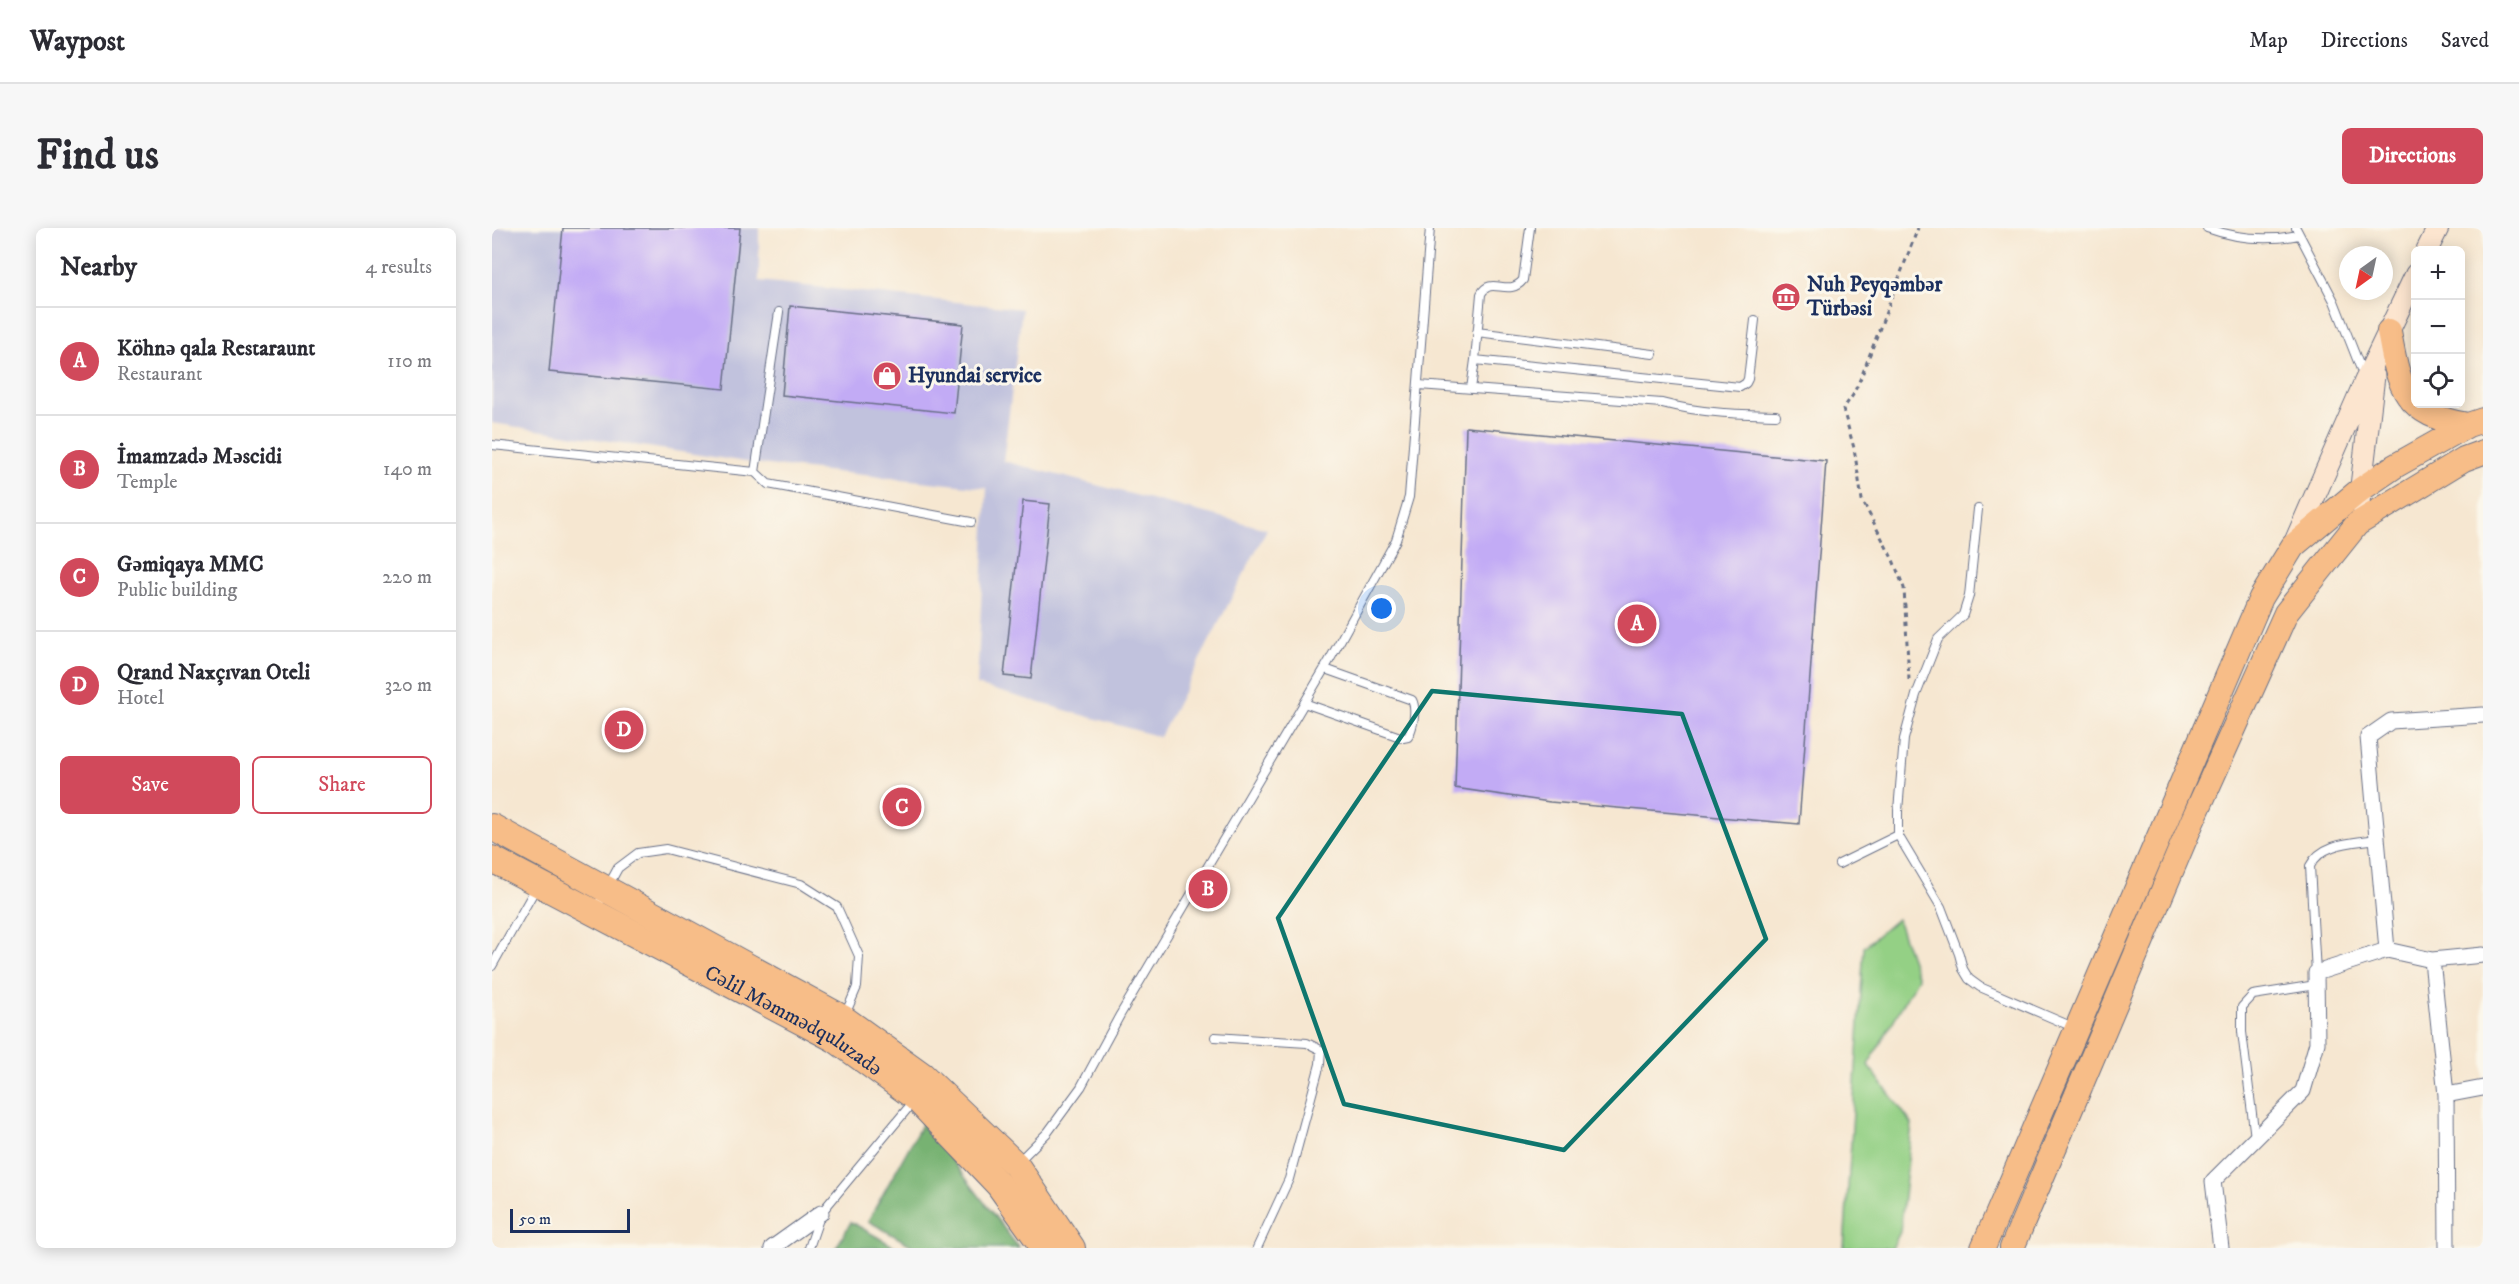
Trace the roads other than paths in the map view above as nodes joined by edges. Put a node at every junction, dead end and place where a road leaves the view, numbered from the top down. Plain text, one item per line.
1 (1430, 228) edge
2 (1530, 228) edge
3 (2207, 228) edge
4 (2438, 228) edge
5 (2297, 232) edge
6 (2429, 246) edge
7 (2411, 283) edge
8 (779, 312) dead end
9 (1755, 320) dead end
10 (2389, 331) junction
11 (1477, 332) junction
12 (1653, 354) dead end
13 (1475, 360) junction
14 (2376, 361) junction
15 (2365, 381) junction
16 (1419, 385) junction
17 (1471, 389) junction
18 (1776, 415) dead end
19 (2475, 422) edge
20 (492, 445) edge
21 (2483, 452) edge
22 (754, 472) junction
23 (2360, 490) junction
24 (1978, 509) dead end
25 (971, 522) dead end
26 (2357, 524) junction
27 (2293, 546) junction
28 (1325, 669) junction
29 (1304, 703) junction
30 (2483, 716) edge
31 (492, 827) edge
32 (1898, 835) junction
33 (2377, 839) junction
34 (492, 859) edge
35 (1839, 864) dead end
36 (538, 883) junction
37 (607, 888) junction
38 (594, 913) junction
39 (2387, 950) junction
40 (2483, 955) edge
41 (2432, 960) junction
42 (492, 966) edge
43 (2316, 979) junction
44 (839, 1029) junction
45 (2078, 1029) junction
46 (1215, 1037) dead end
47 (2483, 1088) edge
48 (2446, 1095) junction
49 (916, 1098) junction
50 (2255, 1140) junction
51 (1016, 1165) junction
52 (821, 1213) junction
53 (772, 1248) edge
54 (808, 1248) edge
55 (1044, 1248) edge
56 (1072, 1248) edge
57 (1257, 1248) edge
58 (1983, 1248) edge
59 (2012, 1248) edge
60 (2222, 1248) edge
61 (2447, 1248) edge

1 - 16 lane
2 - 11 lane
3 - 5 lane
4 - 6 main road
5 - 15 lane
7 - 10 main road
8 - 22 lane
9 - 13 lane
10 - 14 main road
10 - 19 main road
11 - 12 lane
11 - 13 lane
13 - 17 lane
14 - 15 main road
14 - 23 main road
15 - 27 main road
16 - 17 lane
16 - 28 lane
17 - 18 lane
19 - 23 main road
20 - 22 lane
21 - 26 main road
22 - 25 lane
23 - 26 main road
23 - 27 main road
24 - 32 lane
26 - 59 main road
27 - 45 main road
28 - 29 lane
28 - 29 lane
29 - 51 lane
30 - 33 street
31 - 37 highway
32 - 35 lane
32 - 45 lane
33 - 39 street
33 - 43 lane
34 - 36 highway, Cəlil Məmmədquluzadə
36 - 38 highway, Cəlil Məmmədquluzadə
36 - 42 lane
37 - 38 lane
37 - 44 highway
37 - 44 lane
38 - 44 highway, Cəlil Məmmədquluzadə
39 - 41 street
39 - 43 street
40 - 41 street
41 - 48 street
43 - 50 street
43 - 50 lane
44 - 49 highway, Cəlil Məmmədquluzadə
44 - 51 highway
45 - 58 main road
46 - 57 lane
47 - 48 street
48 - 61 street
49 - 52 lane
49 - 55 highway, Cəlil Məmmədquluzadə
50 - 60 street
51 - 56 highway
52 - 53 street
52 - 54 lane

